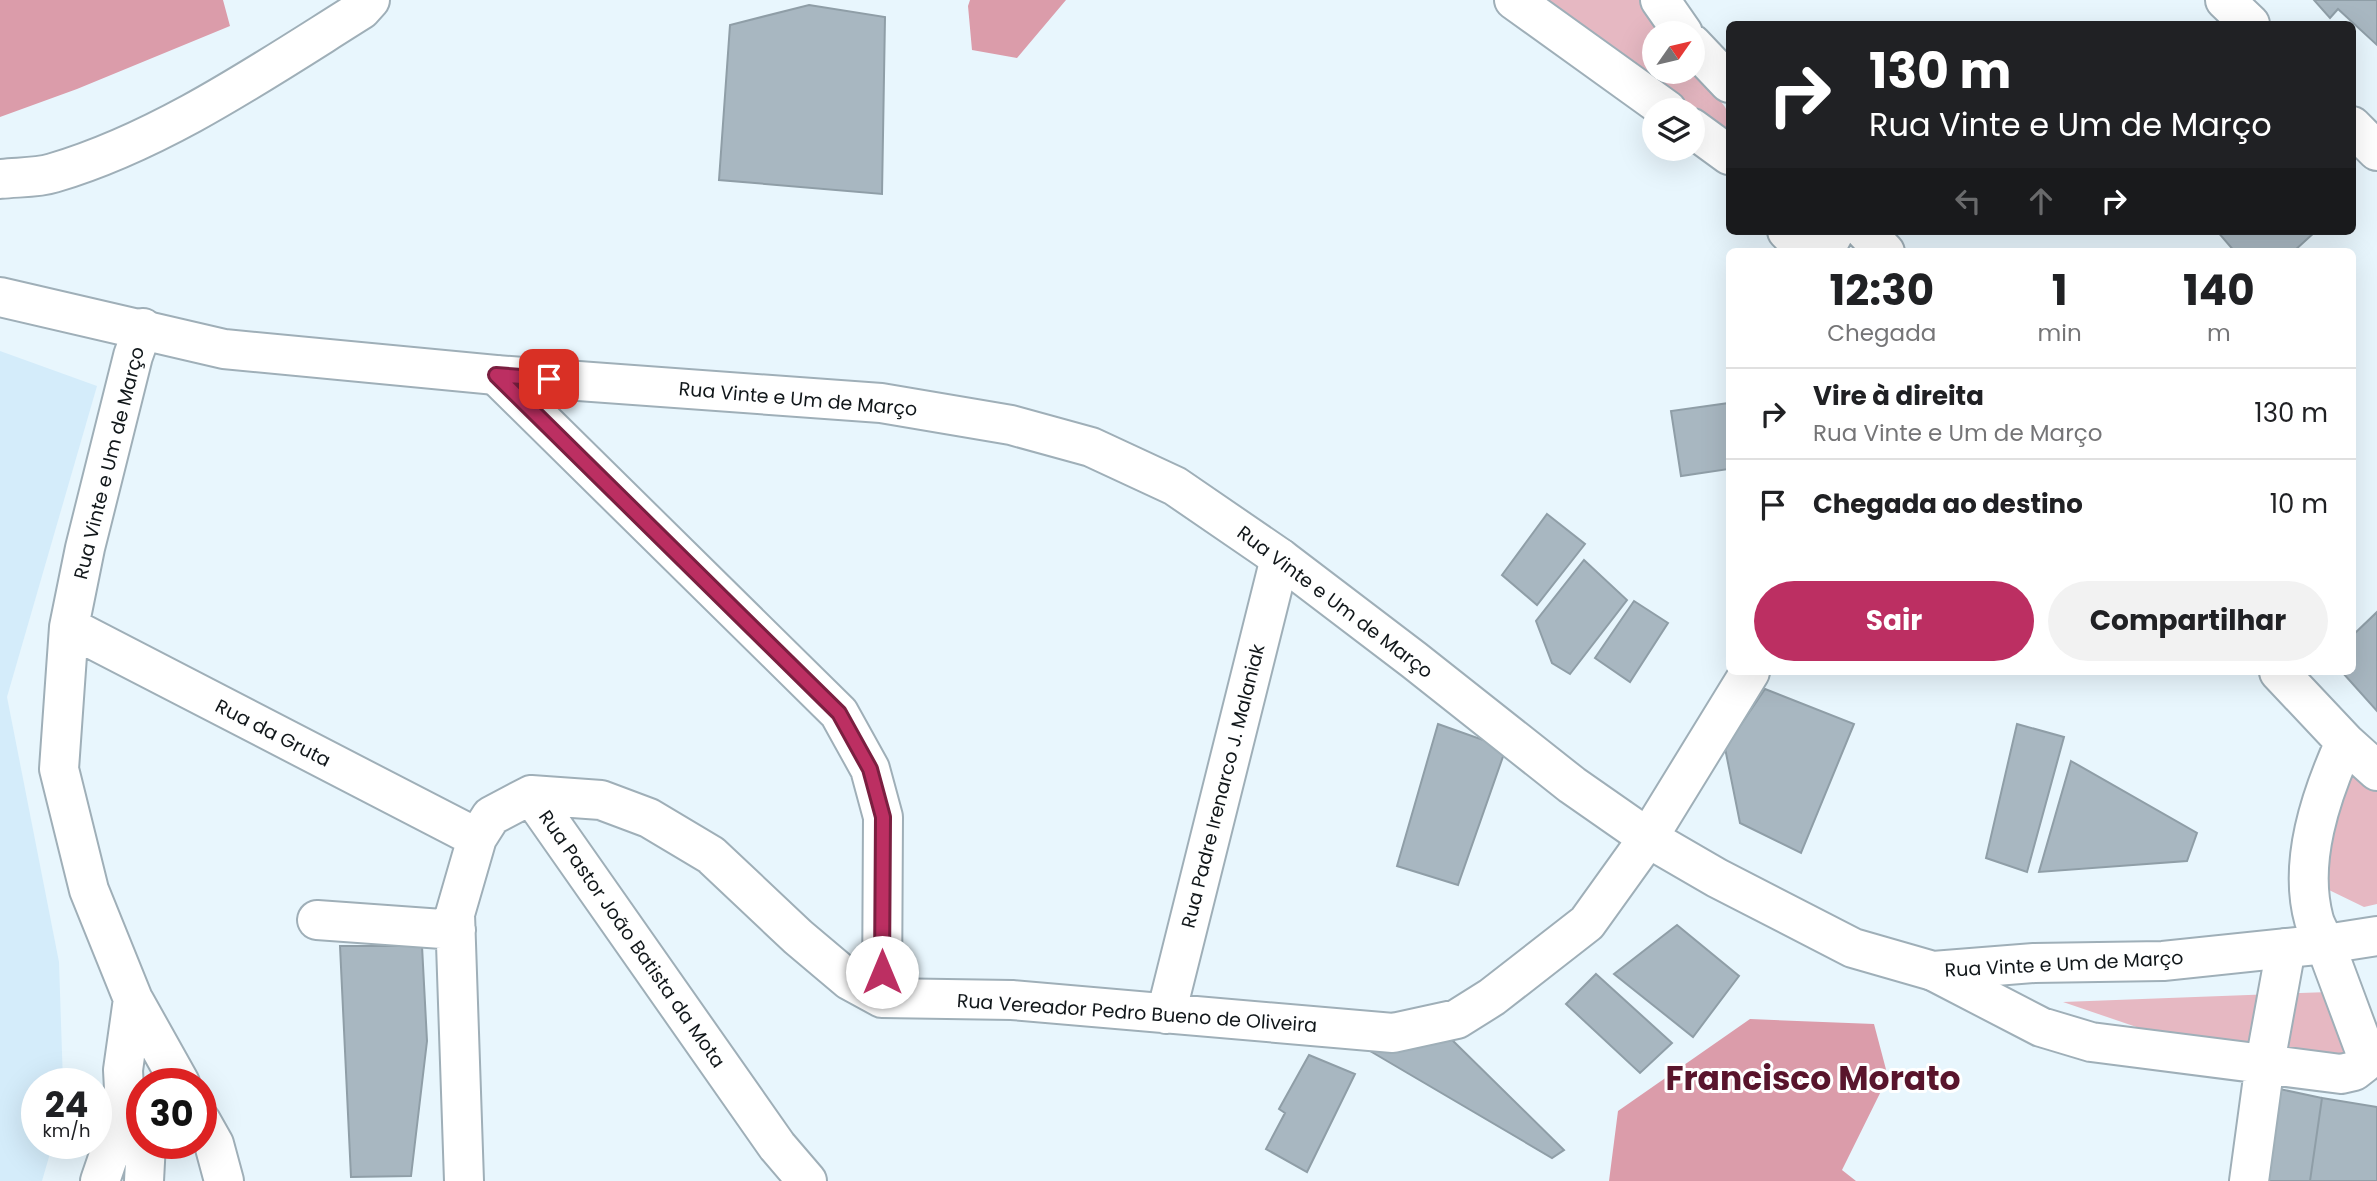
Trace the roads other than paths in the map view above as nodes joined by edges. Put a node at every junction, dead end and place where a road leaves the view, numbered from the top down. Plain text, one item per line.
1 (370, 0) edge
2 (1514, 0) edge
3 (1660, 0) edge
4 (2225, 0) edge
5 (1675, 21) edge
6 (2247, 21) edge
7 (1705, 58) edge
8 (1726, 80) edge
9 (1650, 98) edge
10 (2356, 131) edge
11 (1705, 137) edge
12 (2377, 151) edge
13 (1726, 153) edge
14 (0, 178) edge
15 (1790, 235) edge
16 (1833, 235) edge
17 (1869, 235) edge
18 (1881, 248) edge
19 (0, 297) edge
20 (144, 328) junction
21 (496, 375) junction
22 (1280, 558) junction
23 (69, 627) junction
24 (1748, 675) edge
25 (2282, 675) edge
26 (2345, 742) junction
27 (2377, 771) edge
28 (531, 795) junction
29 (477, 838) junction
30 (1648, 838) junction
31 (317, 920) dead end
32 (456, 930) junction
33 (2377, 936) edge
34 (2326, 944) junction
35 (2286, 948) junction
36 (1933, 971) junction
37 (882, 998) junction
38 (142, 1014) junction
39 (1166, 1014) junction
40 (2265, 1063) junction
41 (147, 1068) edge
42 (172, 1068) edge
43 (217, 1155) edge
44 (145, 1159) edge
45 (100, 1181) edge
46 (144, 1181) edge
47 (224, 1181) edge
48 (464, 1181) edge
49 (807, 1181) edge
50 (2249, 1181) edge

1 - 14 street
2 - 9 street
3 - 5 street
4 - 6 street
7 - 8 street
10 - 12 street
11 - 13 street
15 - 16 street
17 - 18 street
19 - 20 street
20 - 21 street, Rua Vinte e Um de Março
20 - 23 street, Rua Vinte e Um de Março
21 - 22 street, Rua Vinte e Um de Março
21 - 37 street
22 - 30 street, Rua Vinte e Um de Março
22 - 39 street, Rua Padre Irenarco J. Malaniak
23 - 29 street, Rua da Gruta
23 - 38 street, Rua Vinte e Um de Março
24 - 30 street, Rua Vereador Pedro Bueno de Oliveira
25 - 26 street
26 - 27 street
26 - 34 street
28 - 29 street, Rua Pastor João Batista da Mota
28 - 37 street, Rua Vereador Pedro Bueno de Oliveira
28 - 49 street, Rua Pastor João Batista da Mota
29 - 32 street, Rua Pastor João Batista da Mota
30 - 36 street, Rua Vinte e Um de Março
30 - 39 street, Rua Vereador Pedro Bueno de Oliveira
31 - 32 street
32 - 48 street, Rua Pastor João Batista da Mota
33 - 34 street, Rua Vinte e Um de Março
34 - 35 street, Rua Vinte e Um de Março
34 - 40 street
35 - 36 street, Rua Vinte e Um de Março
35 - 40 street
36 - 40 street
37 - 39 street, Rua Vereador Pedro Bueno de Oliveira
38 - 41 street
38 - 42 street, Rua Vinte e Um de Março
38 - 45 street
40 - 50 street
43 - 47 street
44 - 46 street

